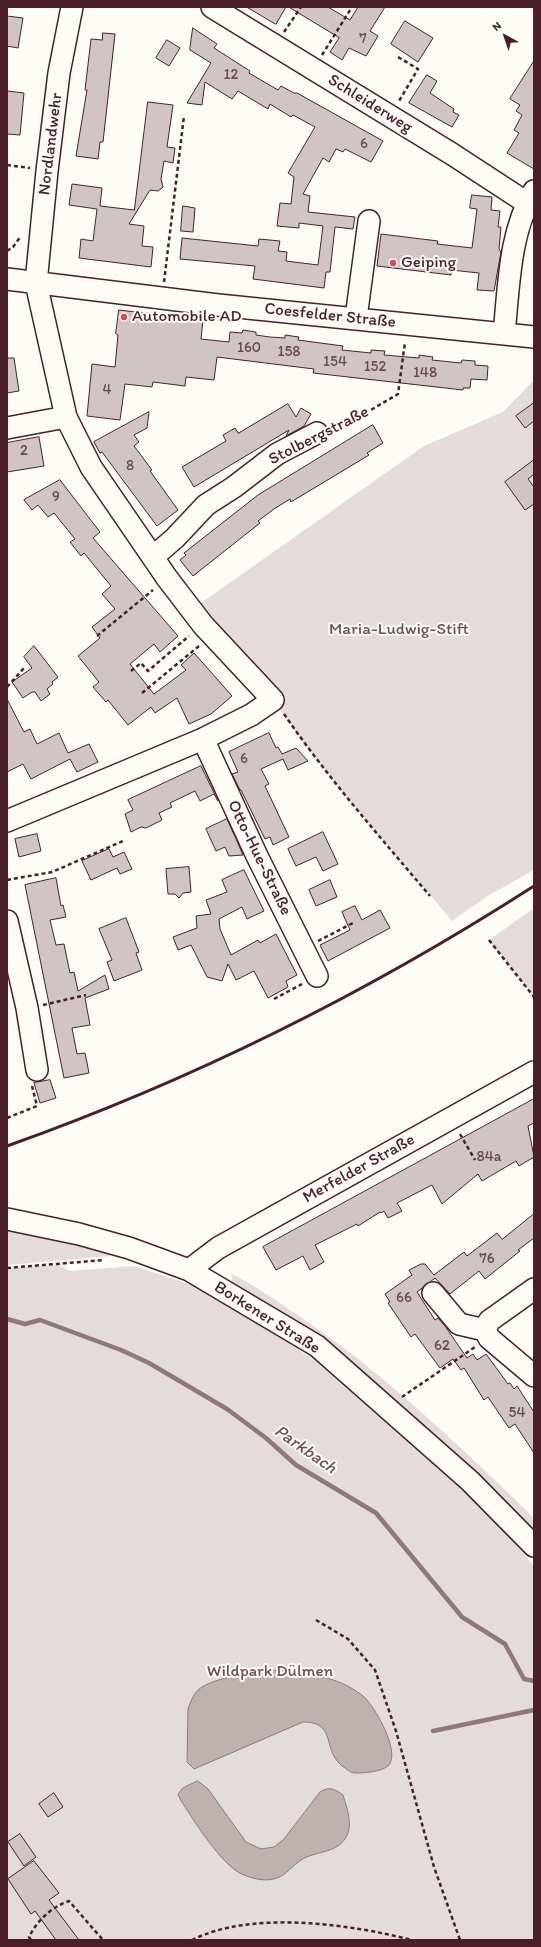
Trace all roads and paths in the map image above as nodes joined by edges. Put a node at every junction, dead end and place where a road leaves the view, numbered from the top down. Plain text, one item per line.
1 (72, 7) edge
2 (212, 7) edge
3 (301, 7) edge
4 (352, 7) edge
5 (275, 46) junction
6 (398, 57) dead end
7 (314, 69) junction
8 (184, 116) dead end
9 (389, 117) junction
10 (7, 165) edge
11 (47, 171) junction
12 (532, 195) edge
13 (369, 221) dead end
14 (7, 279) edge
15 (36, 283) junction
16 (162, 298) junction
17 (356, 318) junction
18 (408, 324) junction
19 (504, 334) junction
20 (534, 337) edge
21 (66, 417) junction
22 (7, 428) edge
23 (317, 433) joint
24 (153, 557) junction
25 (167, 578) junction
26 (207, 630) junction
27 (96, 636) dead end
28 (24, 668) dead end
29 (131, 672) dead end
30 (7, 687) edge
31 (142, 693) dead end
32 (273, 700) junction
33 (203, 739) junction
34 (7, 821) edge
35 (123, 840) dead end
36 (7, 880) edge
37 (430, 896) dead end
38 (7, 921) edge
39 (352, 923) dead end
40 (489, 940) dead end
41 (303, 949) junction
42 (317, 976) joint
43 (86, 995) dead end
44 (534, 996) edge
45 (274, 1000) dead end
46 (27, 1008) junction
47 (37, 1070) joint
48 (534, 1072) edge
49 (7, 1118) edge
50 (450, 1118) junction
51 (475, 1160) dead end
52 (7, 1219) edge
53 (129, 1248) junction
54 (7, 1268) edge
55 (188, 1270) junction
56 (534, 1289) edge
57 (433, 1293) dead end
58 (487, 1334) junction
59 (534, 1376) edge
60 (387, 1409) junction
61 (534, 1546) edge
62 (316, 1620) dead end
63 (32, 1940) edge
64 (103, 1940) edge
65 (192, 1940) edge
66 (412, 1940) edge
67 (460, 1940) edge

1 - 11 street, Nordlandwehr
2 - 5 street, Schleiderweg
3 - 5 path
4 - 7 path
5 - 7 street, Schleiderweg
6 - 9 path
7 - 9 street, Schleiderweg
8 - 16 path
9 - 12 street, Schleiderweg
10 - 11 path
11 - 15 street, Nordlandwehr
12 - 19 street
13 - 17 street
14 - 15 street, Coesfelder Straße
15 - 16 street, Coesfelder Straße
15 - 21 street
16 - 17 street, Coesfelder Straße
17 - 18 street, Coesfelder Straße
18 - 19 street, Coesfelder Straße
18 - 23 path, Stolbergstraße
19 - 20 street, Coesfelder Straße
21 - 22 street
21 - 24 street
23 - 24 street, Stolbergstraße
24 - 25 street
25 - 26 street
25 - 27 path
26 - 29 path
26 - 31 path
26 - 32 street
28 - 30 path
32 - 33 street
32 - 37 path
33 - 34 street
33 - 41 street, Otto-Hue-Straße
35 - 36 path
38 - 46 street
39 - 41 path
40 - 44 path
41 - 42 street, Otto-Hue-Straße
42 - 45 path
43 - 46 path
46 - 47 street
47 - 49 path
48 - 50 street, Merfelder Straße
50 - 51 path
50 - 55 street, Merfelder Straße
52 - 53 street, Borkener Straße
53 - 54 path
53 - 55 street, Borkener Straße
55 - 60 street, Borkener Straße
56 - 58 street
57 - 58 street
58 - 59 street
58 - 60 path
60 - 61 street, Borkener Straße
62 - 67 path
63 - 64 path
65 - 66 path

